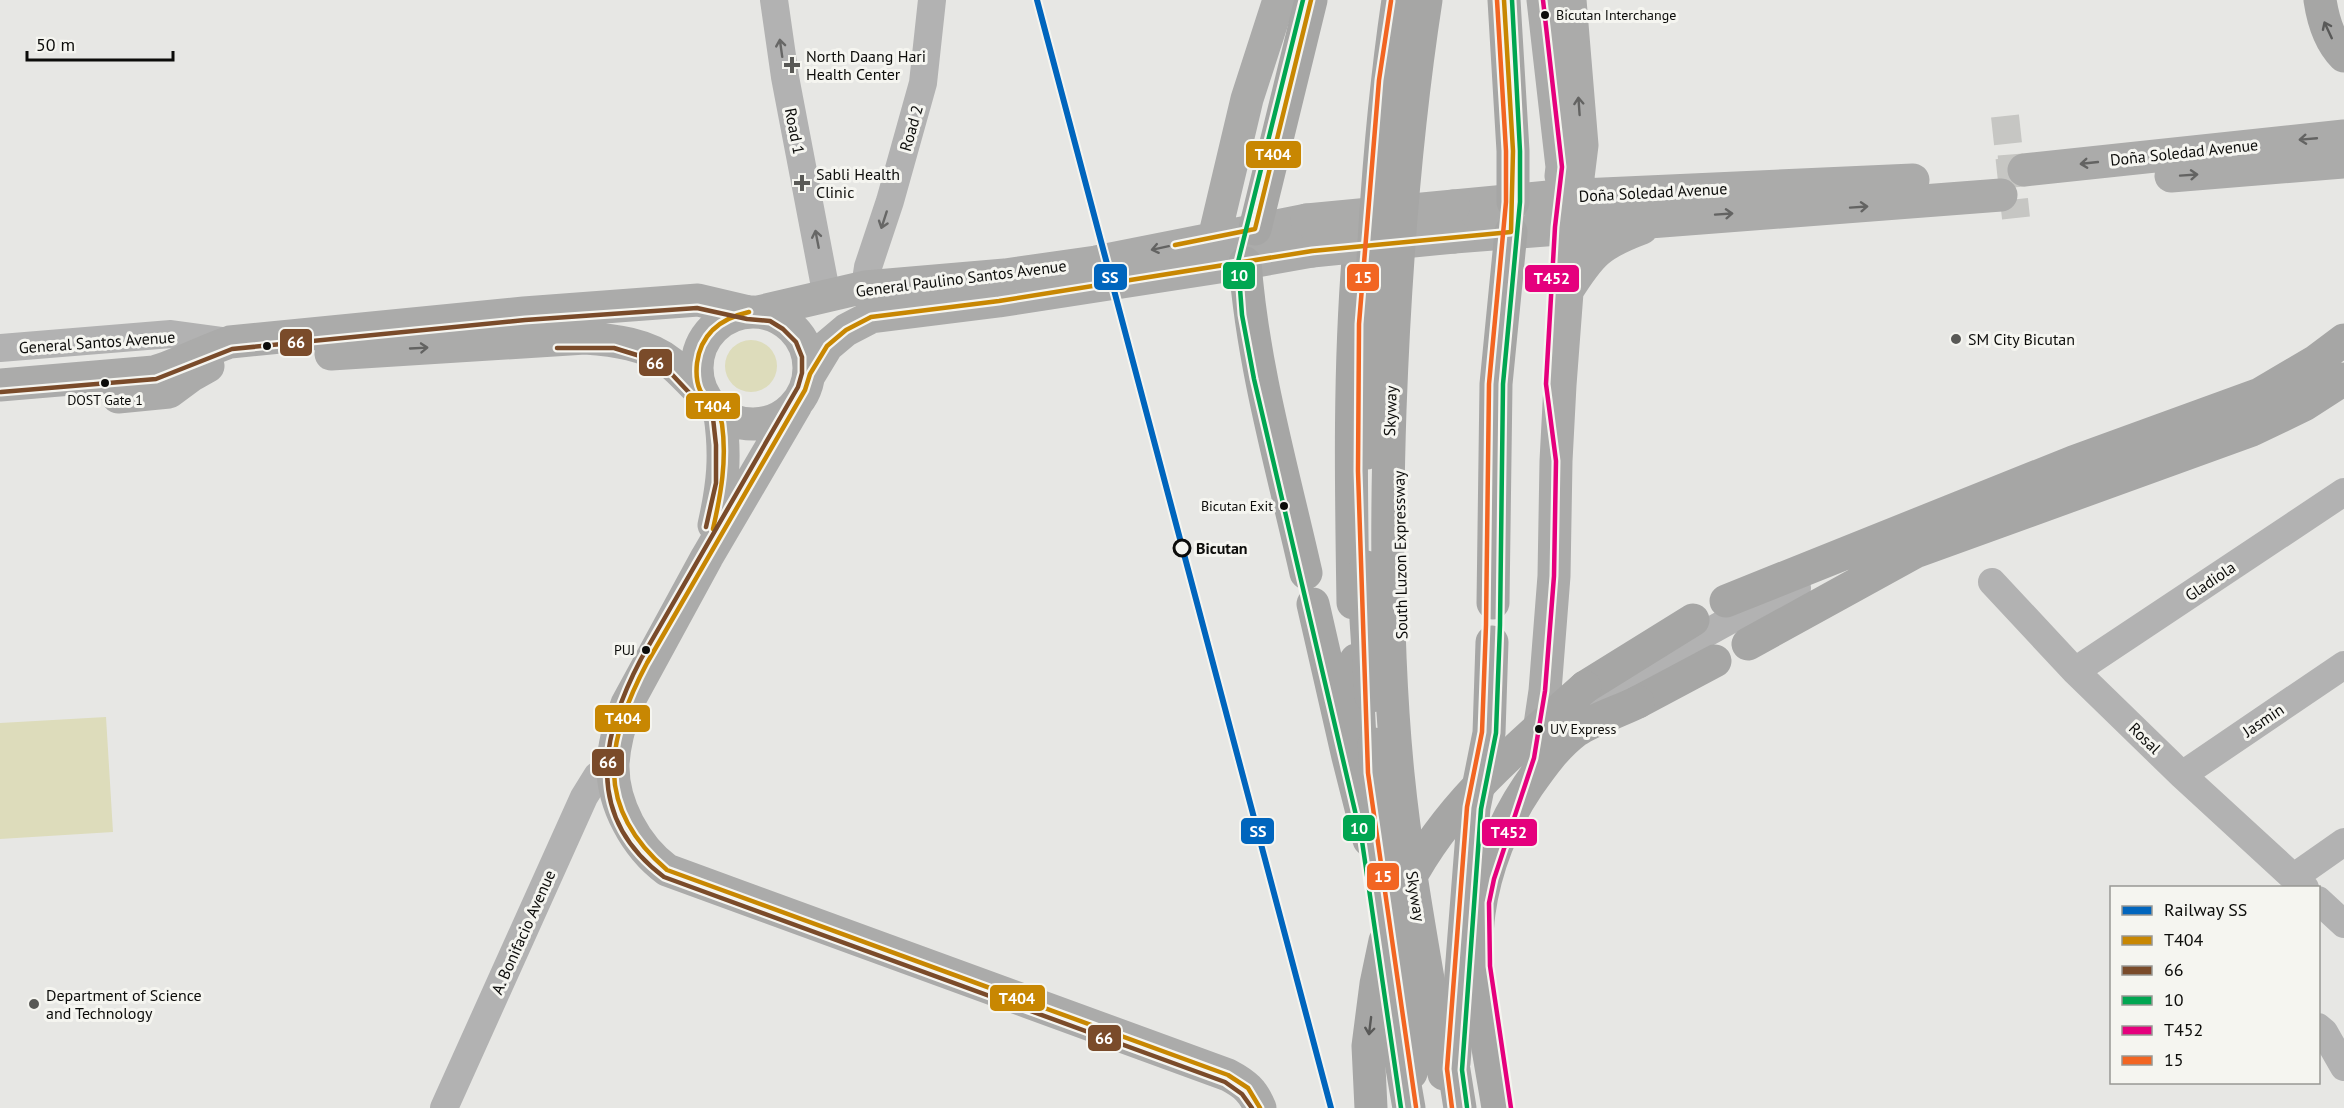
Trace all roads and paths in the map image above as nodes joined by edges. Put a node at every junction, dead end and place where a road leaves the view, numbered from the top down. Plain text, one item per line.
1 (774, 0) edge
2 (932, 0) edge
3 (1280, 0) edge
4 (1311, 0) edge
5 (1384, 0) edge
6 (1398, 0) edge
7 (1426, 0) edge
8 (1439, 0) edge
9 (1504, 0) edge
10 (1543, 0) edge
11 (1570, 0) edge
12 (2320, 0) edge
13 (2344, 56) edge
14 (2344, 136) edge
15 (2344, 162) edge
16 (2012, 182) junction
17 (1565, 211) junction
18 (1512, 217) junction
19 (1665, 219) junction
20 (1255, 229) junction
21 (1310, 235) junction
22 (1212, 237) junction
23 (1245, 263) junction
24 (1207, 269) junction
25 (865, 287) junction
26 (1566, 293) junction
27 (827, 297) junction
28 (753, 312) junction
29 (2344, 340) edge
30 (230, 342) junction
31 (0, 348) edge
32 (2344, 354) edge
33 (2344, 371) edge
34 (810, 374) junction
35 (2344, 379) edge
36 (0, 385) edge
37 (711, 404) junction
38 (0, 405) edge
39 (796, 405) junction
40 (2200, 436) junction
41 (1556, 462) junction
42 (2344, 492) edge
43 (707, 556) junction
44 (1992, 582) dead end
45 (1726, 601) dead end
46 (1493, 603) dead end
47 (1693, 620) dead end
48 (1492, 642) dead end
49 (1748, 644) dead end
50 (1715, 661) dead end
51 (2344, 665) edge
52 (2075, 671) junction
53 (1536, 749) junction
54 (613, 764) junction
55 (2182, 775) junction
56 (1370, 840) junction
57 (2344, 842) edge
58 (2300, 882) edge
59 (2320, 901) edge
60 (2344, 924) edge
61 (2320, 1029) edge
62 (2344, 1067) edge
63 (1454, 1070) junction
64 (444, 1108) edge
65 (1260, 1108) edge
66 (1371, 1108) edge
67 (1409, 1108) edge
68 (1418, 1108) edge
69 (1450, 1108) edge
70 (1460, 1108) edge
71 (1498, 1108) edge
72 (1511, 1108) edge

27 -> 1 street, Road 1
2 -> 25 street, Road 2
3 - 22 main road
4 - 20 highway
5 - 56 highway
6 - 68 highway, Skyway, bridge
7 - 69 highway, Skyway, bridge
8 - 63 highway, South Luzon Expressway
9 - 18 highway
10 - 17 main road
17 -> 11 main road
13 -> 12 highway
14 -> 16 main road, Doña Soledad Avenue
16 -> 15 main road, Doña Soledad Avenue
16 - 17 main road, Doña Soledad Avenue
19 -> 16 main road, Doña Soledad Avenue
17 - 18 main road, Doña Soledad Avenue
17 - 19 main road, Doña Soledad Avenue
17 - 26 main road
17 - 41 main road
18 - 21 main road, Doña Soledad Avenue, bridge
18 - 46 highway
19 - 26 main road
20 - 21 main road, General Paulino Santos Avenue
20 - 22 main road, General Paulino Santos Avenue
20 - 23 main road
21 - 23 main road, General Paulino Santos Avenue
22 - 24 main road
22 -> 25 main road, General Paulino Santos Avenue
23 - 24 main road, General Paulino Santos Avenue
23 - 56 highway
24 - 34 main road, General Paulino Santos Avenue
25 - 27 main road, General Paulino Santos Avenue
26 - 41 main road
27 - 28 main road, General Paulino Santos Avenue
28 - 30 main road, General Paulino Santos Avenue
28 - 34 main road
28 - 37 main road
29 - 45 highway
30 - 31 street, General Santos Avenue
30 - 36 main road, General Paulino Santos Avenue
32 - 40 street
33 - 40 street
34 - 39 main road
35 - 49 highway
38 -> 37 main road
37 - 39 main road
37 - 43 main road
39 - 43 main road
40 - 53 street
41 - 53 main road
42 - 52 street, Gladiola
43 - 54 main road
44 - 52 street, Rosal
47 -> 66 highway, bridge
48 - 63 highway
50 - 71 highway, bridge
51 - 55 street, Jasmin
52 - 55 street, Rosal
53 - 72 main road
54 - 64 street, A. Bonifacio Avenue
54 - 65 main road
55 - 58 street, Rosal
56 - 67 highway
57 - 58 street
59 - 60 street
61 - 62 street
63 - 70 highway, South Luzon Expressway

